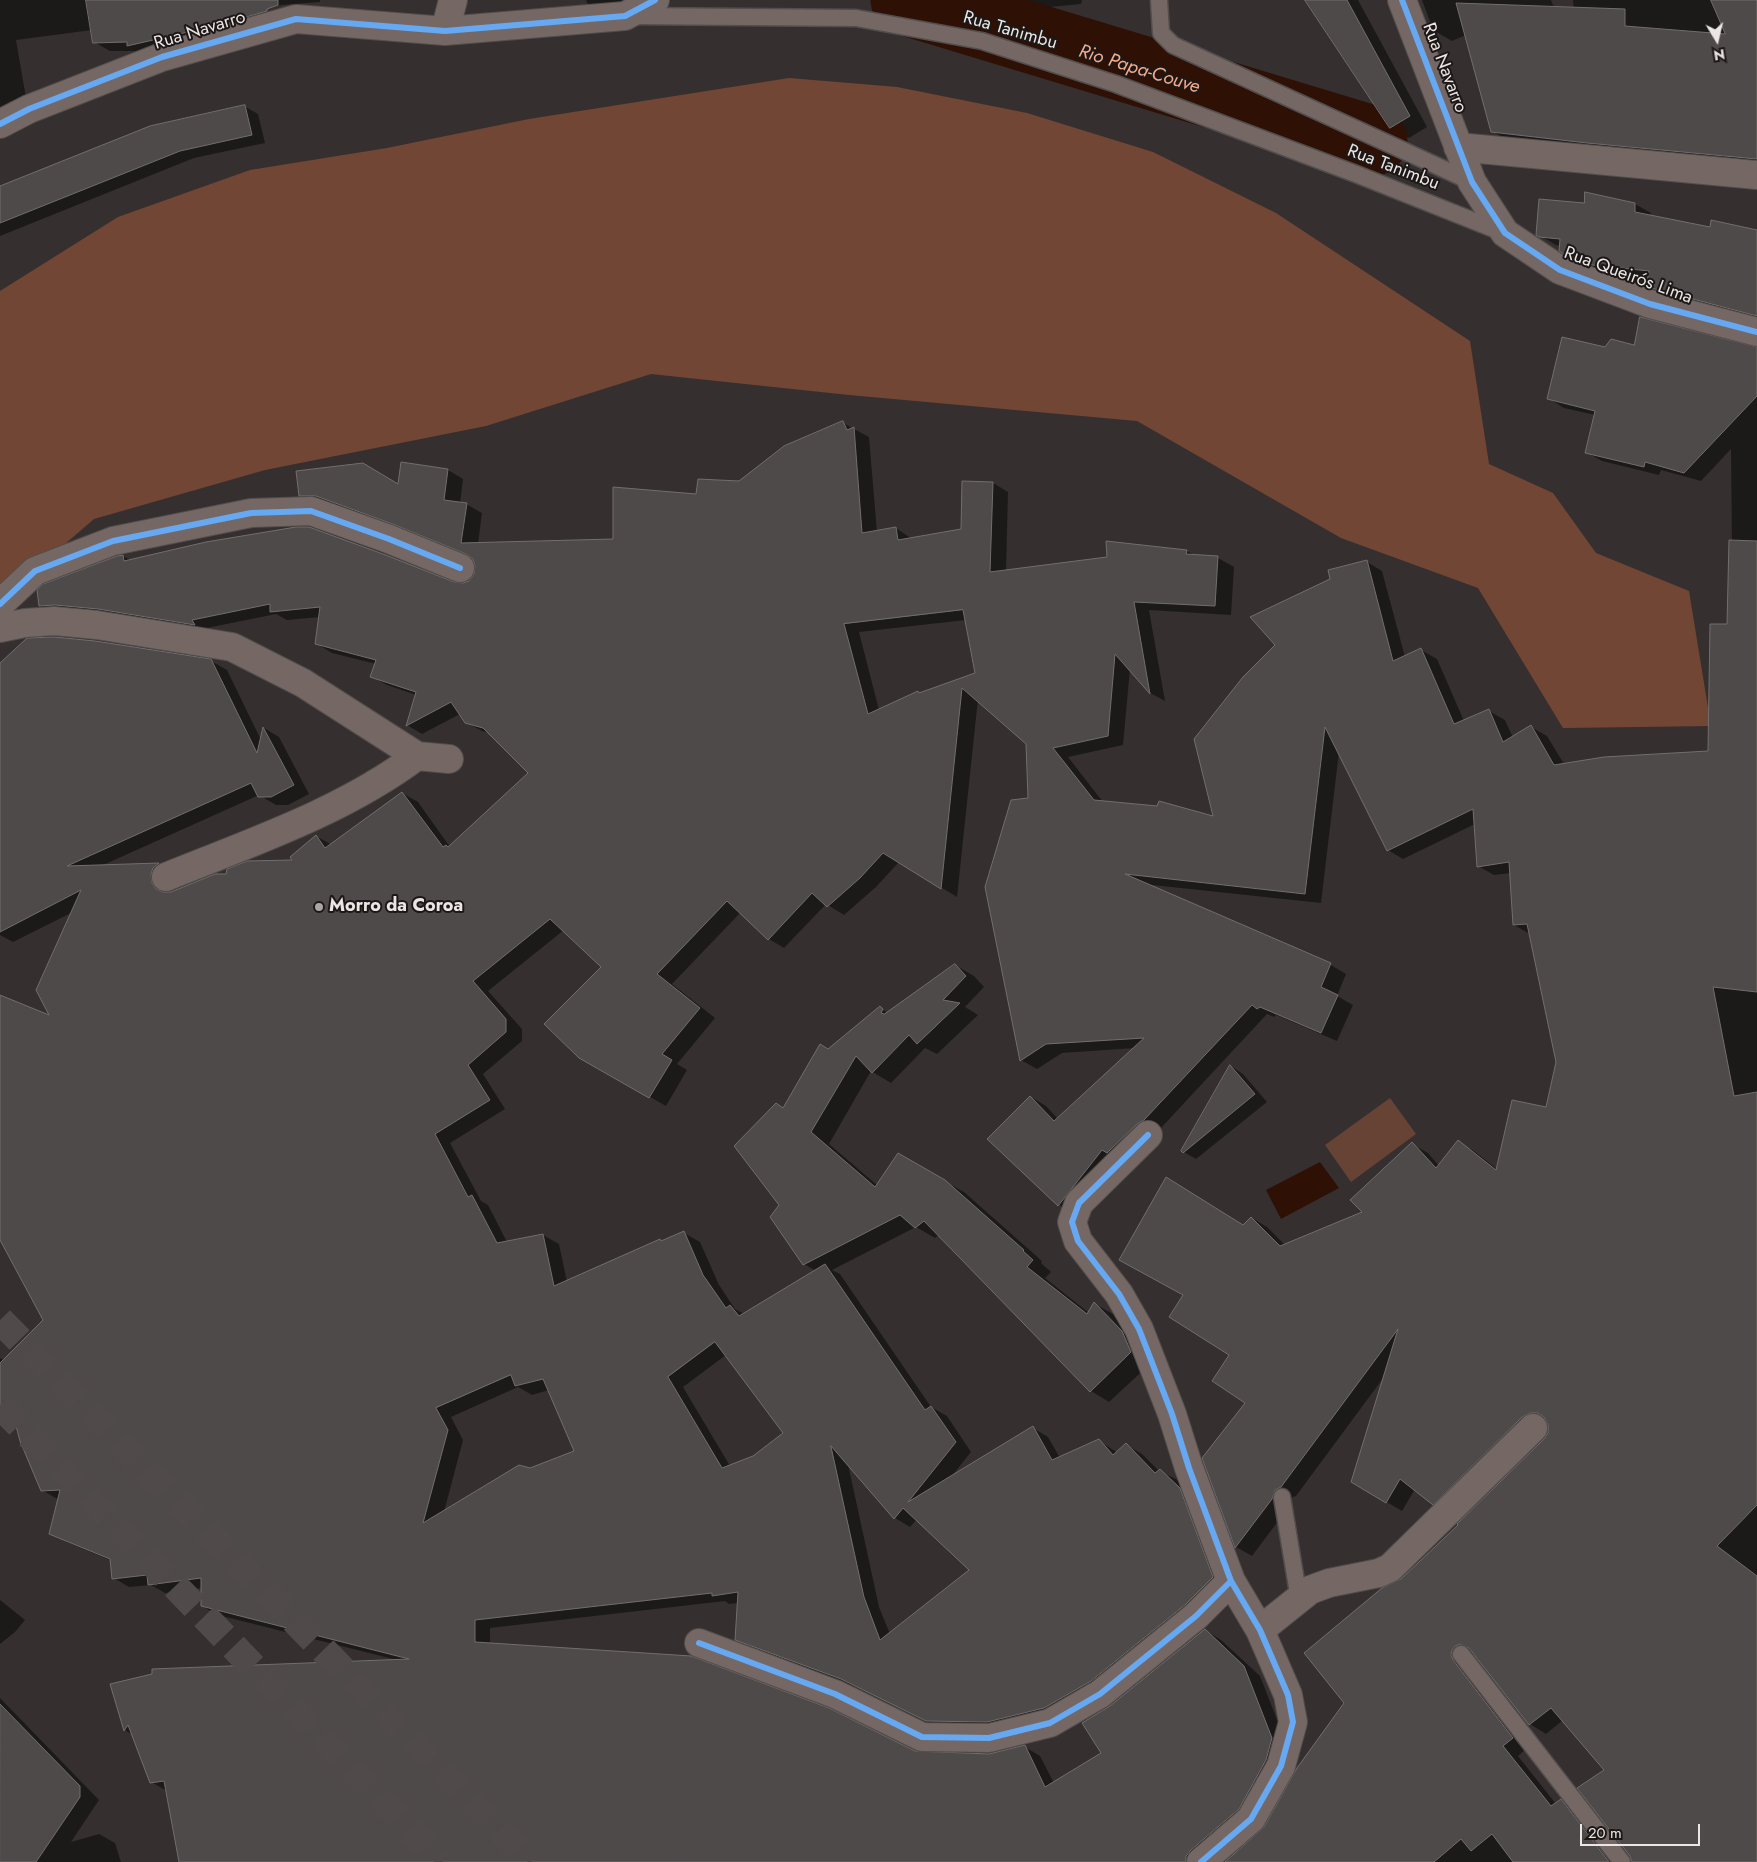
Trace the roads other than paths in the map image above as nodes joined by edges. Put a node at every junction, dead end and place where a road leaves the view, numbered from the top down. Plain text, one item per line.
1 (453, 0) edge
2 (656, 0) edge
3 (1158, 0) edge
4 (1402, 0) edge
5 (625, 16) junction
6 (445, 31) junction
7 (0, 124) edge
8 (1458, 147) junction
9 (1757, 176) edge
10 (1472, 182) junction
11 (1505, 234) junction
12 (1757, 332) edge
13 (460, 568) dead end
14 (0, 604) edge
15 (0, 628) edge
16 (417, 756) junction
17 (449, 759) dead end
18 (166, 877) dead end
19 (1148, 1135) dead end
20 (1533, 1428) dead end
21 (1282, 1497) dead end
22 (1231, 1581) junction
23 (1299, 1599) junction
24 (1260, 1630) junction
25 (699, 1643) dead end
26 (1461, 1654) dead end
27 (1201, 1862) edge
28 (1622, 1862) edge

1 - 6 street
2 - 5 street, Rua Navarro
3 - 10 lane
4 - 8 street, Rua Navarro
5 - 6 street, Rua Navarro
5 - 11 lane, Rua Tanimbu
6 - 7 street, Rua Navarro
8 - 9 street
8 - 10 street, Rua Queirós Lima
10 - 11 street, Rua Queirós Lima
11 - 12 street, Rua Queirós Lima
13 - 14 street
15 - 16 street
16 - 17 street
16 - 18 street
19 - 22 street
20 - 23 street
21 - 23 lane
22 - 24 street
22 - 25 street
23 - 24 street
24 - 27 street
26 - 28 lane

